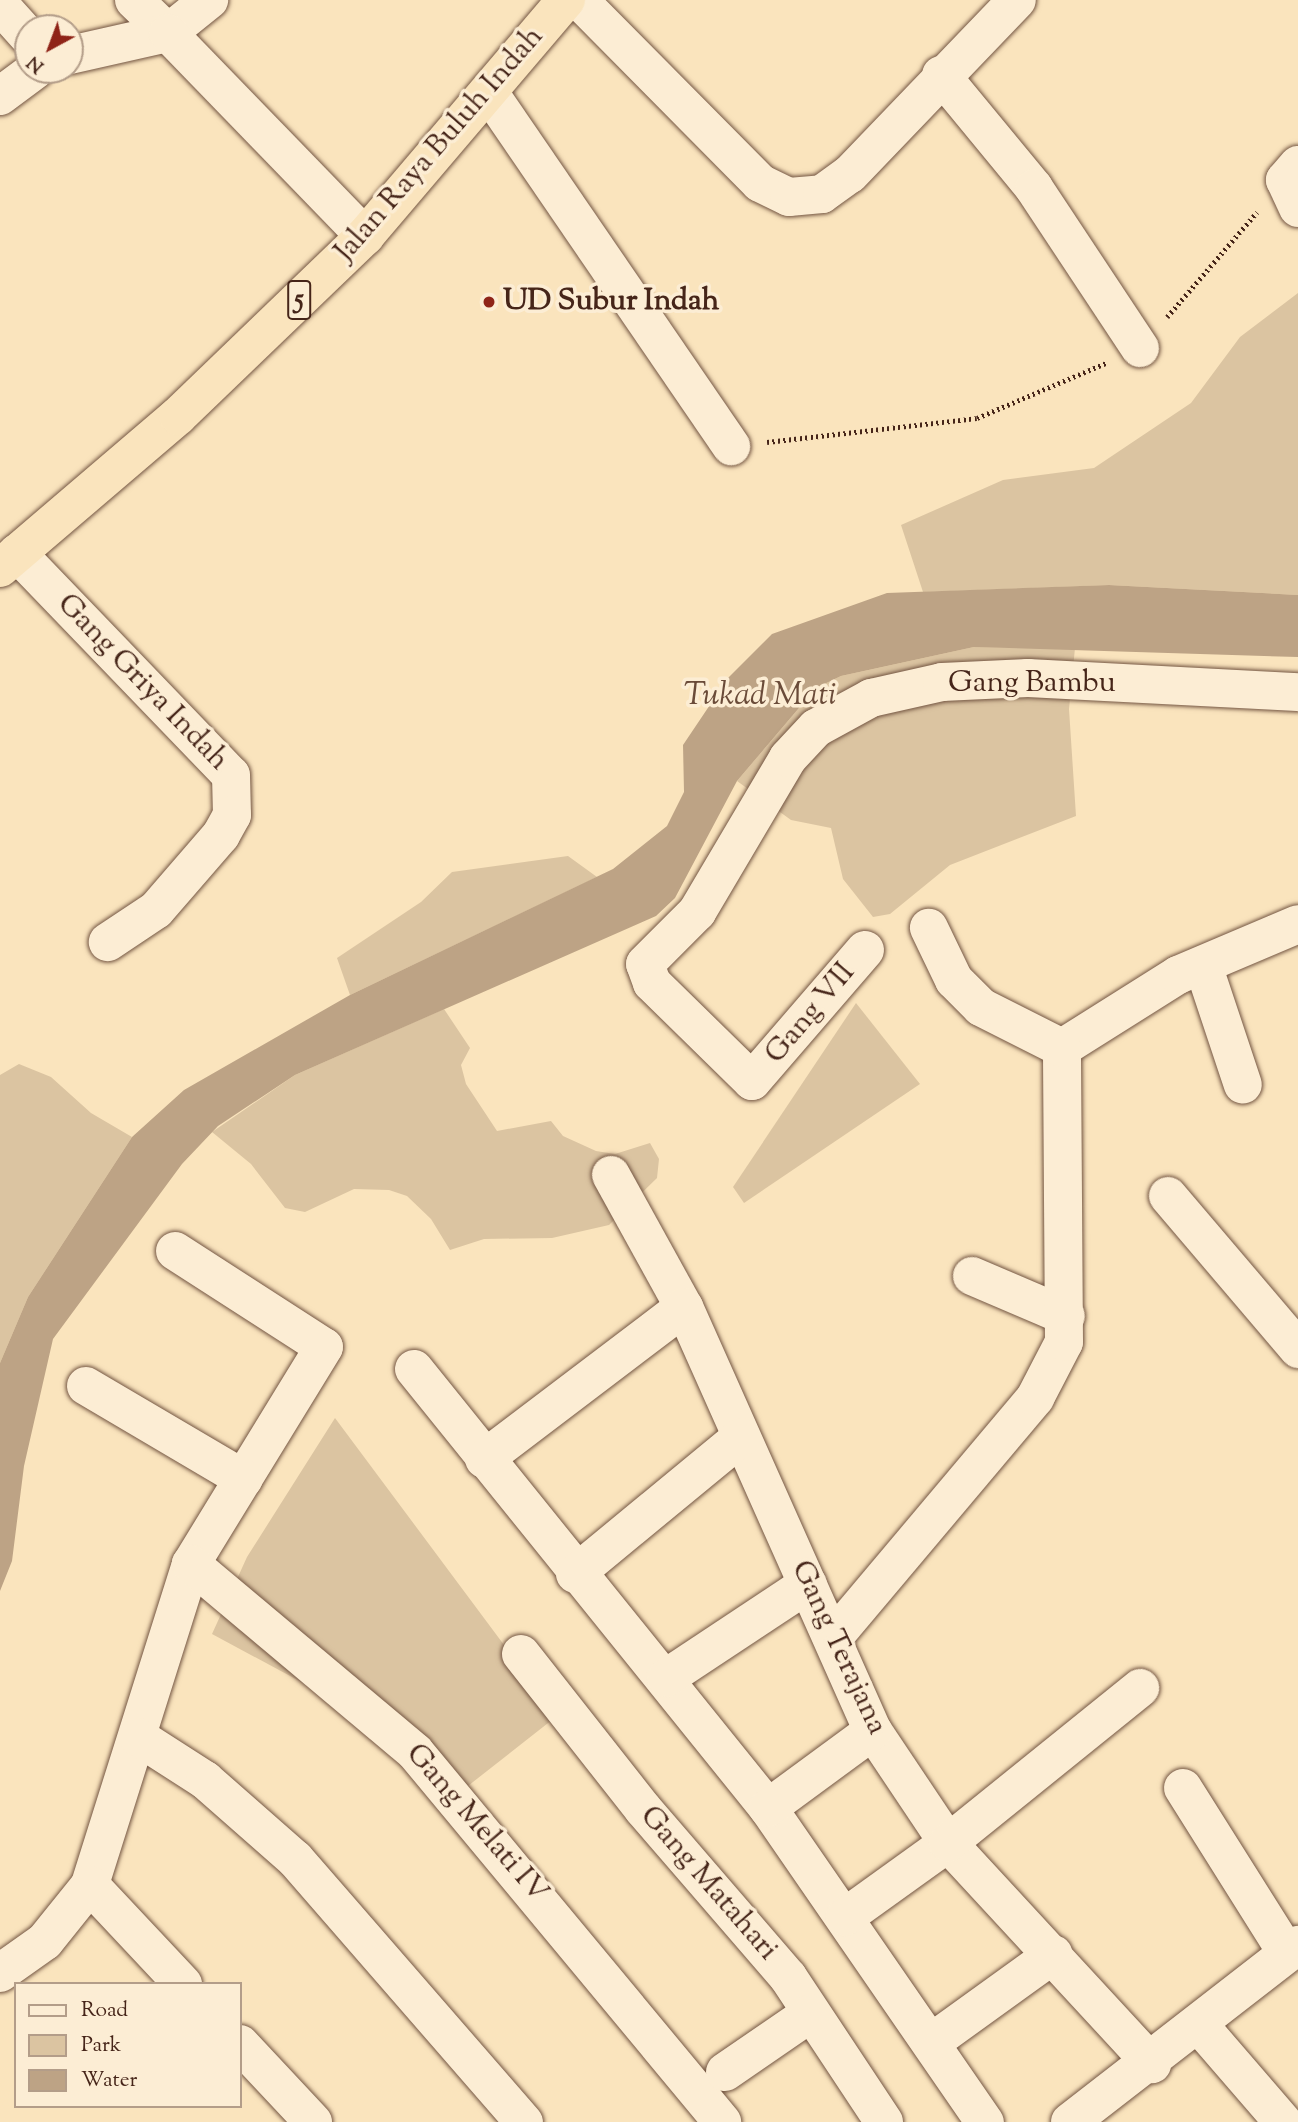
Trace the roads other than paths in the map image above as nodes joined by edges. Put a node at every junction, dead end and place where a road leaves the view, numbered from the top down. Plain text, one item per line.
1 (134, 0) edge
2 (209, 0) edge
3 (566, 0) edge
4 (579, 0) edge
5 (1017, 0) edge
6 (0, 5) edge
7 (14, 20) edge
8 (168, 33) junction
9 (84, 52) edge
10 (941, 75) junction
11 (17, 84) edge
12 (490, 94) junction
13 (0, 96) edge
14 (365, 236) junction
15 (1140, 348) road end
16 (731, 446) road end
17 (9, 560) edge
18 (1298, 692) edge
19 (1298, 924) edge
20 (929, 928) dead end
21 (108, 942) dead end
22 (865, 950) dead end
23 (645, 964) joint
24 (1203, 965) junction
25 (1062, 1048) junction
26 (1243, 1086) dead end
27 (611, 1175) dead end
28 (1168, 1196) dead end
29 (175, 1251) dead end
30 (972, 1276) dead end
31 (684, 1307) junction
32 (1066, 1316) junction
33 (1298, 1349) edge
34 (414, 1369) dead end
35 (86, 1386) dead end
36 (741, 1437) junction
37 (484, 1459) junction
38 (244, 1479) junction
39 (191, 1564) junction
40 (575, 1574) junction
41 (808, 1584) junction
42 (833, 1638) junction
43 (521, 1654) dead end
44 (666, 1678) junction
45 (1140, 1688) dead end
46 (873, 1731) junction
47 (138, 1737) junction
48 (1183, 1788) dead end
49 (768, 1808) junction
50 (948, 1843) junction
51 (90, 1885) junction
52 (845, 1917) junction
53 (1293, 1949) edge
54 (1054, 1954) junction
55 (0, 1973) edge
56 (181, 1982) edge
57 (811, 2013) junction
58 (1200, 2025) junction
59 (932, 2042) junction
60 (242, 2046) edge
61 (1152, 2064) junction
62 (725, 2072) dead end
63 (313, 2122) edge
64 (524, 2122) edge
65 (722, 2122) edge
66 (884, 2122) edge
67 (985, 2122) edge
68 (1070, 2122) edge
69 (1283, 2122) edge

1 - 8 street
2 - 8 street
3 - 12 highway, Jalan Raya Buluh Indah / 5
4 - 10 street
5 - 10 street
6 - 7 street
8 - 9 street
8 - 14 street
10 - 15 street
11 - 13 street
12 - 14 highway, Jalan Raya Buluh Indah / 5
12 - 16 street
14 - 17 highway, Jalan Raya Buluh Indah / 5
17 - 21 street, Gang Griya Indah
18 - 23 street, Gang Bambu
19 - 24 street
20 - 25 street
22 - 23 street, Gang VII
24 - 25 street
24 - 26 street
25 - 32 street
27 - 31 street, Gang Terajana
28 - 33 street
29 - 38 street
30 - 32 street
31 - 36 street, Gang Terajana
31 - 37 street
32 - 42 street
34 - 37 street
35 - 38 street
36 - 40 street
36 - 41 street, Gang Terajana
37 - 40 street
38 - 39 street
39 - 47 street
39 - 65 street, Gang Melati IV
40 - 44 street
41 - 42 street, Gang Terajana
41 - 44 street
42 - 46 street, Gang Terajana
43 - 57 street, Gang Matahari
44 - 49 street
45 - 50 street
46 - 49 street
46 - 50 street, Gang Terajana
47 - 51 street
47 - 64 street
48 - 53 street
49 - 52 street
50 - 52 street
50 - 54 street, Gang Terajana
51 - 55 street
51 - 56 street
52 - 59 street
53 - 58 street
54 - 59 street
54 - 61 street, Gang Terajana
57 - 62 street
57 - 66 street, Gang Matahari
58 - 61 street
58 - 69 street
59 - 67 street
60 - 63 street
61 - 68 street

